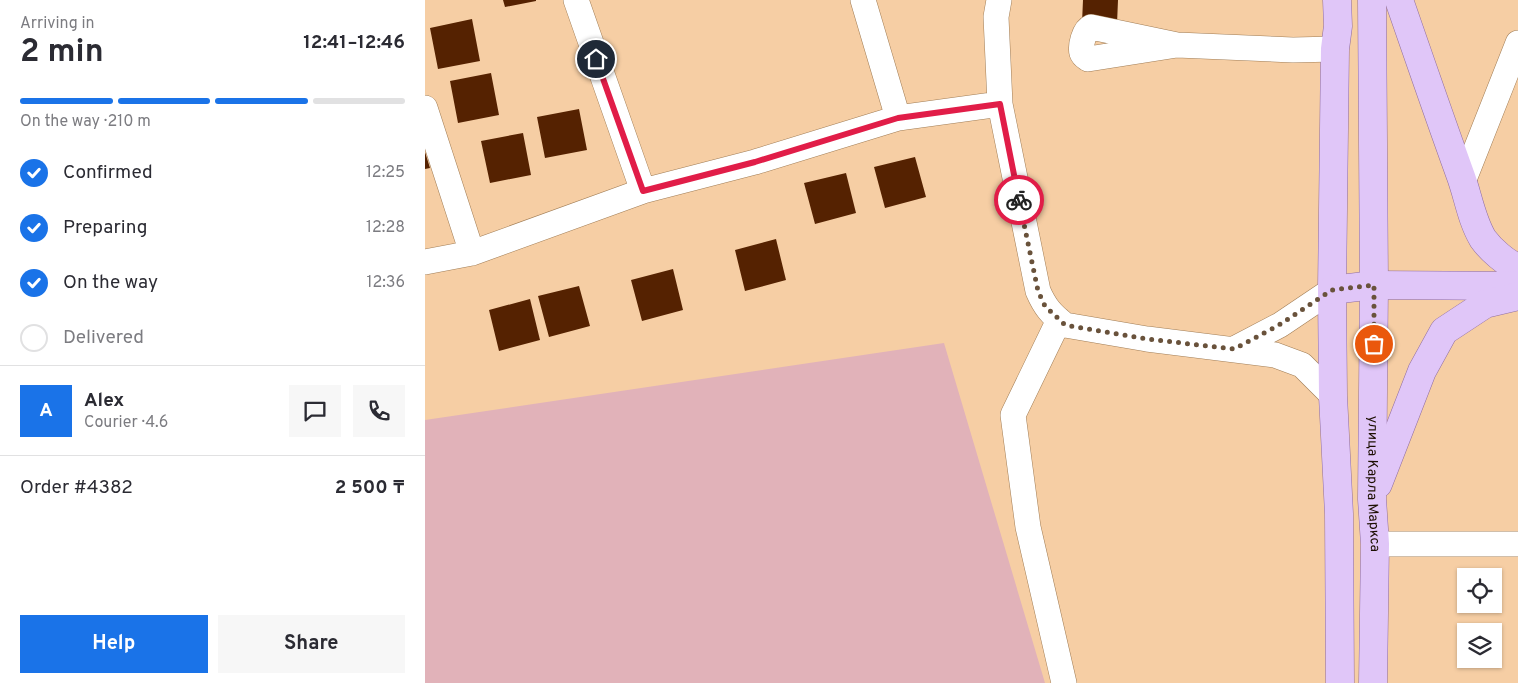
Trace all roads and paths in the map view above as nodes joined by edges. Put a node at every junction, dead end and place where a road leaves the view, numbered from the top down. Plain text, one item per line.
1 (575, 0) edge
2 (863, 0) edge
3 (999, 0) edge
4 (1337, 0) edge
5 (1372, 0) edge
6 (1399, 0) edge
7 (1518, 43) edge
8 (1177, 45) dead end
9 (1335, 49) junction
10 (1000, 104) junction
11 (425, 108) edge
12 (898, 118) junction
13 (1463, 182) junction
14 (643, 191) junction
15 (472, 252) junction
16 (425, 262) edge
17 (1518, 268) edge
18 (1374, 285) junction
19 (1518, 286) edge
20 (1332, 290) junction
21 (1518, 296) edge
22 (1059, 320) junction
23 (1234, 349) junction
24 (1333, 396) junction
25 (1373, 499) junction
26 (1375, 544) junction
27 (1518, 544) edge
28 (1064, 683) edge
29 (1339, 683) edge
30 (1373, 683) edge

1 - 14 street
2 - 12 street
3 - 10 street
4 - 9 main road
5 - 18 main road, улица Карла Маркса
6 - 13 main road
7 - 13 street
8 - 9 street
9 - 20 main road
10 - 12 street
10 - 22 street
11 - 15 street
12 - 14 street
13 - 17 main road
14 - 15 street
15 - 16 street
18 - 19 main road
18 - 20 main road
18 - 25 main road, улица Карла Маркса
20 - 23 street
20 - 24 main road
21 - 25 main road
22 - 23 street
22 - 28 street
23 - 24 street
24 - 29 main road
25 - 26 main road, улица Карла Маркса
26 - 27 street
26 - 30 main road, улица Карла Маркса

